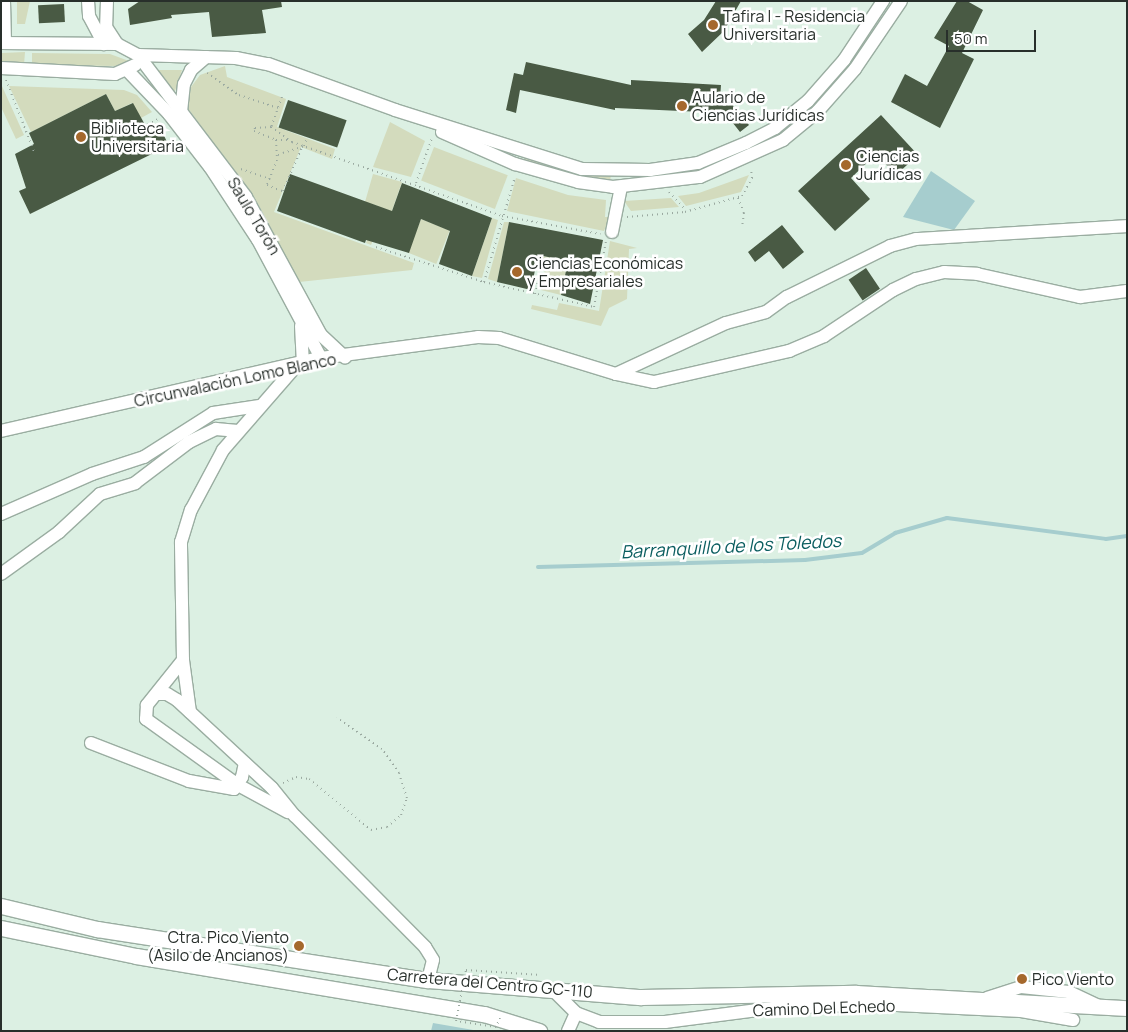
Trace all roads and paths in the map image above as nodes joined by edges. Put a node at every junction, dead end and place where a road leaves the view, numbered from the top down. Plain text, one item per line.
1 (4, 1) edge
2 (88, 1) edge
3 (106, 1) edge
4 (883, 1) edge
5 (901, 1) edge
6 (3, 42) edge
7 (111, 44) junction
8 (138, 55) junction
9 (206, 57) junction
10 (4, 69) edge
11 (128, 70) junction
12 (205, 72) dead end
13 (282, 97) dead end
14 (278, 108) junction
15 (395, 110) junction
16 (175, 113) junction
17 (271, 127) junction
18 (435, 128) junction
19 (130, 134) dead end
20 (307, 138) dead end
21 (276, 140) junction
22 (289, 140) junction
23 (304, 146) junction
24 (35, 154) dead end
25 (278, 155) junction
26 (519, 165) junction
27 (237, 167) dead end
28 (752, 176) dead end
29 (270, 179) junction
30 (660, 183) junction
31 (416, 184) junction
32 (621, 187) junction
33 (738, 197) junction
34 (687, 211) junction
35 (502, 216) junction
36 (1127, 226) edge
37 (742, 227) dead end
38 (611, 231) junction
39 (376, 246) dead end
40 (541, 267) dead end
41 (484, 282) junction
42 (1127, 291) edge
43 (535, 294) junction
44 (301, 322) junction
45 (344, 357) junction
46 (321, 358) junction
47 (300, 363) junction
48 (616, 374) junction
49 (259, 406) junction
50 (1, 431) edge
51 (238, 431) junction
52 (1, 514) edge
53 (1, 574) edge
54 (183, 660) junction
55 (157, 694) junction
56 (190, 712) junction
57 (337, 718) dead end
58 (91, 743) dead end
59 (206, 762) junction
60 (245, 763) junction
61 (198, 784) junction
62 (238, 785) junction
63 (272, 788) junction
64 (295, 816) junction
65 (1, 906) edge
66 (1, 928) edge
67 (541, 975) dead end
68 (428, 980) junction
69 (553, 990) junction
70 (985, 998) junction
71 (1081, 1004) junction
72 (1099, 1006) junction
73 (1127, 1008) edge
74 (576, 1013) junction
75 (500, 1018) junction
76 (1072, 1026) edge
77 (539, 1031) edge
78 (568, 1031) edge

1 - 6 street
2 - 7 street
3 - 7 street
4 - 15 street
5 - 30 street
6 - 7 street
7 - 8 street
8 - 9 street
8 - 11 street
8 - 16 street, Saulo Torón
9 - 15 street
9 - 16 street
10 - 11 street
10 - 24 path
11 - 16 street, Saulo Torón
12 - 14 path
13 - 14 path
14 - 17 path
15 - 18 street
16 - 19 path
16 - 44 street, Saulo Torón
16 - 45 street, Saulo Torón
17 - 21 path
17 - 22 path
18 - 26 street
18 - 31 path
20 - 23 path, bridge
21 - 22 path
21 - 25 path
22 - 23 path
23 - 25 path, bridge
23 - 29 path
23 - 31 path
25 - 29 path
26 - 32 street
26 - 35 path
27 - 29 path
28 - 33 path
30 - 32 street
30 - 34 path
31 - 35 path
32 - 38 street
33 - 34 path
33 - 37 path
34 - 38 path
35 - 38 path
35 - 41 path
36 - 48 street
38 - 43 path
39 - 41 path
40 - 43 path
41 - 43 path
42 - 48 street, Circunvalación Lomo Blanco
44 - 46 street, Saulo Torón
44 - 47 street
45 - 46 street, Circunvalación Lomo Blanco
45 - 48 street, Circunvalación Lomo Blanco
46 - 47 street, Circunvalación Lomo Blanco
47 - 49 street
47 - 50 street, Circunvalación Lomo Blanco
49 - 51 street
49 - 52 street
51 - 53 street
51 - 54 street
54 - 55 street
54 - 56 street
55 - 56 street
55 - 59 street
56 - 60 street
57 - 63 path
58 - 61 street
59 - 61 street
59 - 62 street
60 - 62 street
60 - 63 street
61 - 62 street
62 - 64 street
63 - 64 street
64 - 68 street
65 - 68 main road, Carretera del Centro GC-110
66 - 75 main road, Carretera del Centro GC-110
67 - 75 path, bridge
68 - 69 main road, Carretera del Centro GC-110
69 - 70 main road, Carretera del Centro GC-110
69 - 74 street
70 - 71 main road, Carretera del Centro GC-110
70 - 72 street
71 - 72 main road, Carretera del Centro GC-110
71 - 76 street
72 - 73 main road
74 - 76 street, Camino Del Echedo
74 - 78 street
75 - 77 main road, Carretera del Centro GC-110

